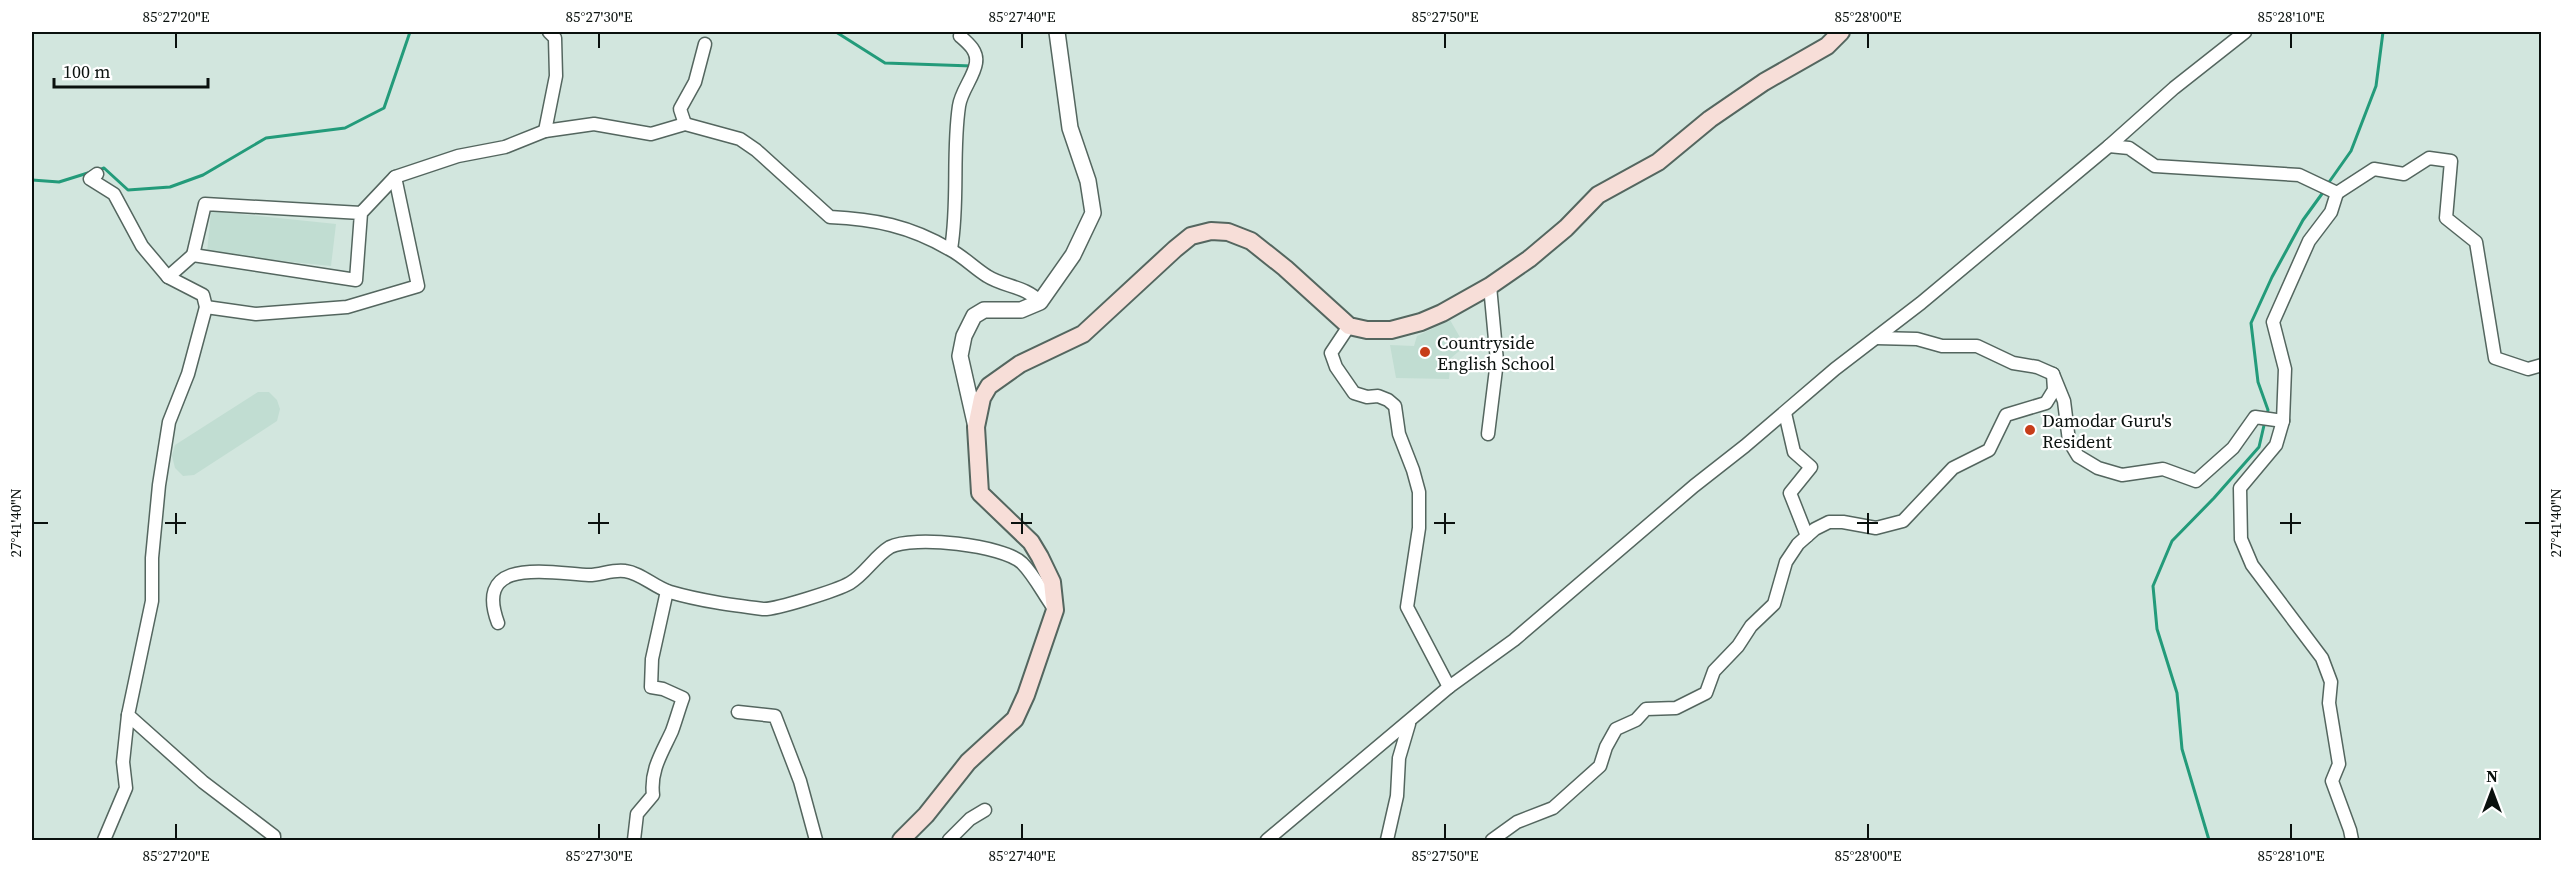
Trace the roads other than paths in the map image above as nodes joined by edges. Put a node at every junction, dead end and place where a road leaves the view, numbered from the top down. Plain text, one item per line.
1 (549, 32) edge
2 (962, 32) edge
3 (1057, 32) edge
4 (1840, 32) edge
5 (2245, 32) edge
6 (705, 44) dead end
7 (685, 124) junction
8 (545, 131) junction
9 (2109, 146) junction
10 (97, 174) dead end
11 (395, 177) junction
12 (2337, 193) junction
13 (361, 213) junction
14 (951, 249) junction
15 (193, 255) junction
16 (168, 277) junction
17 (1490, 286) junction
18 (1040, 302) junction
19 (206, 307) junction
20 (1349, 326) junction
21 (1876, 338) junction
22 (2541, 365) edge
23 (2053, 374) junction
24 (1785, 413) junction
25 (2283, 421) junction
26 (976, 427) junction
27 (1488, 434) dead end
28 (1807, 536) junction
29 (667, 591) junction
30 (1055, 610) junction
31 (498, 622) dead end
32 (1449, 687) junction
33 (738, 712) dead end
34 (128, 715) junction
35 (1410, 720) junction
36 (985, 810) dead end
37 (104, 840) edge
38 (274, 840) edge
39 (634, 840) edge
40 (816, 840) edge
41 (901, 840) edge
42 (949, 840) edge
43 (1267, 840) edge
44 (1387, 840) edge
45 (1492, 840) edge
46 (2352, 840) edge

1 - 8 street
2 - 14 street
3 - 18 street
4 - 17 main road
5 - 9 street
6 - 7 street
7 - 8 street
7 - 14 street
8 - 11 street
9 - 12 street
9 - 21 street
10 - 16 street
11 - 13 street
11 - 19 street
12 - 22 street
12 - 25 street
13 - 15 street
13 - 15 street
14 - 18 street
15 - 16 street
16 - 19 street
17 - 20 main road
17 - 27 street
18 - 26 street
19 - 34 street
20 - 26 main road
20 - 32 street
21 - 23 street
21 - 24 street
23 - 25 street
23 - 28 street
24 - 28 street
24 - 32 street
25 - 46 street
26 - 30 main road
28 - 45 street
29 - 30 street
29 - 31 street
29 - 39 street
30 - 41 main road
32 - 35 street
33 - 40 street
34 - 37 street
34 - 38 street
35 - 43 street
35 - 44 street
36 - 42 street

